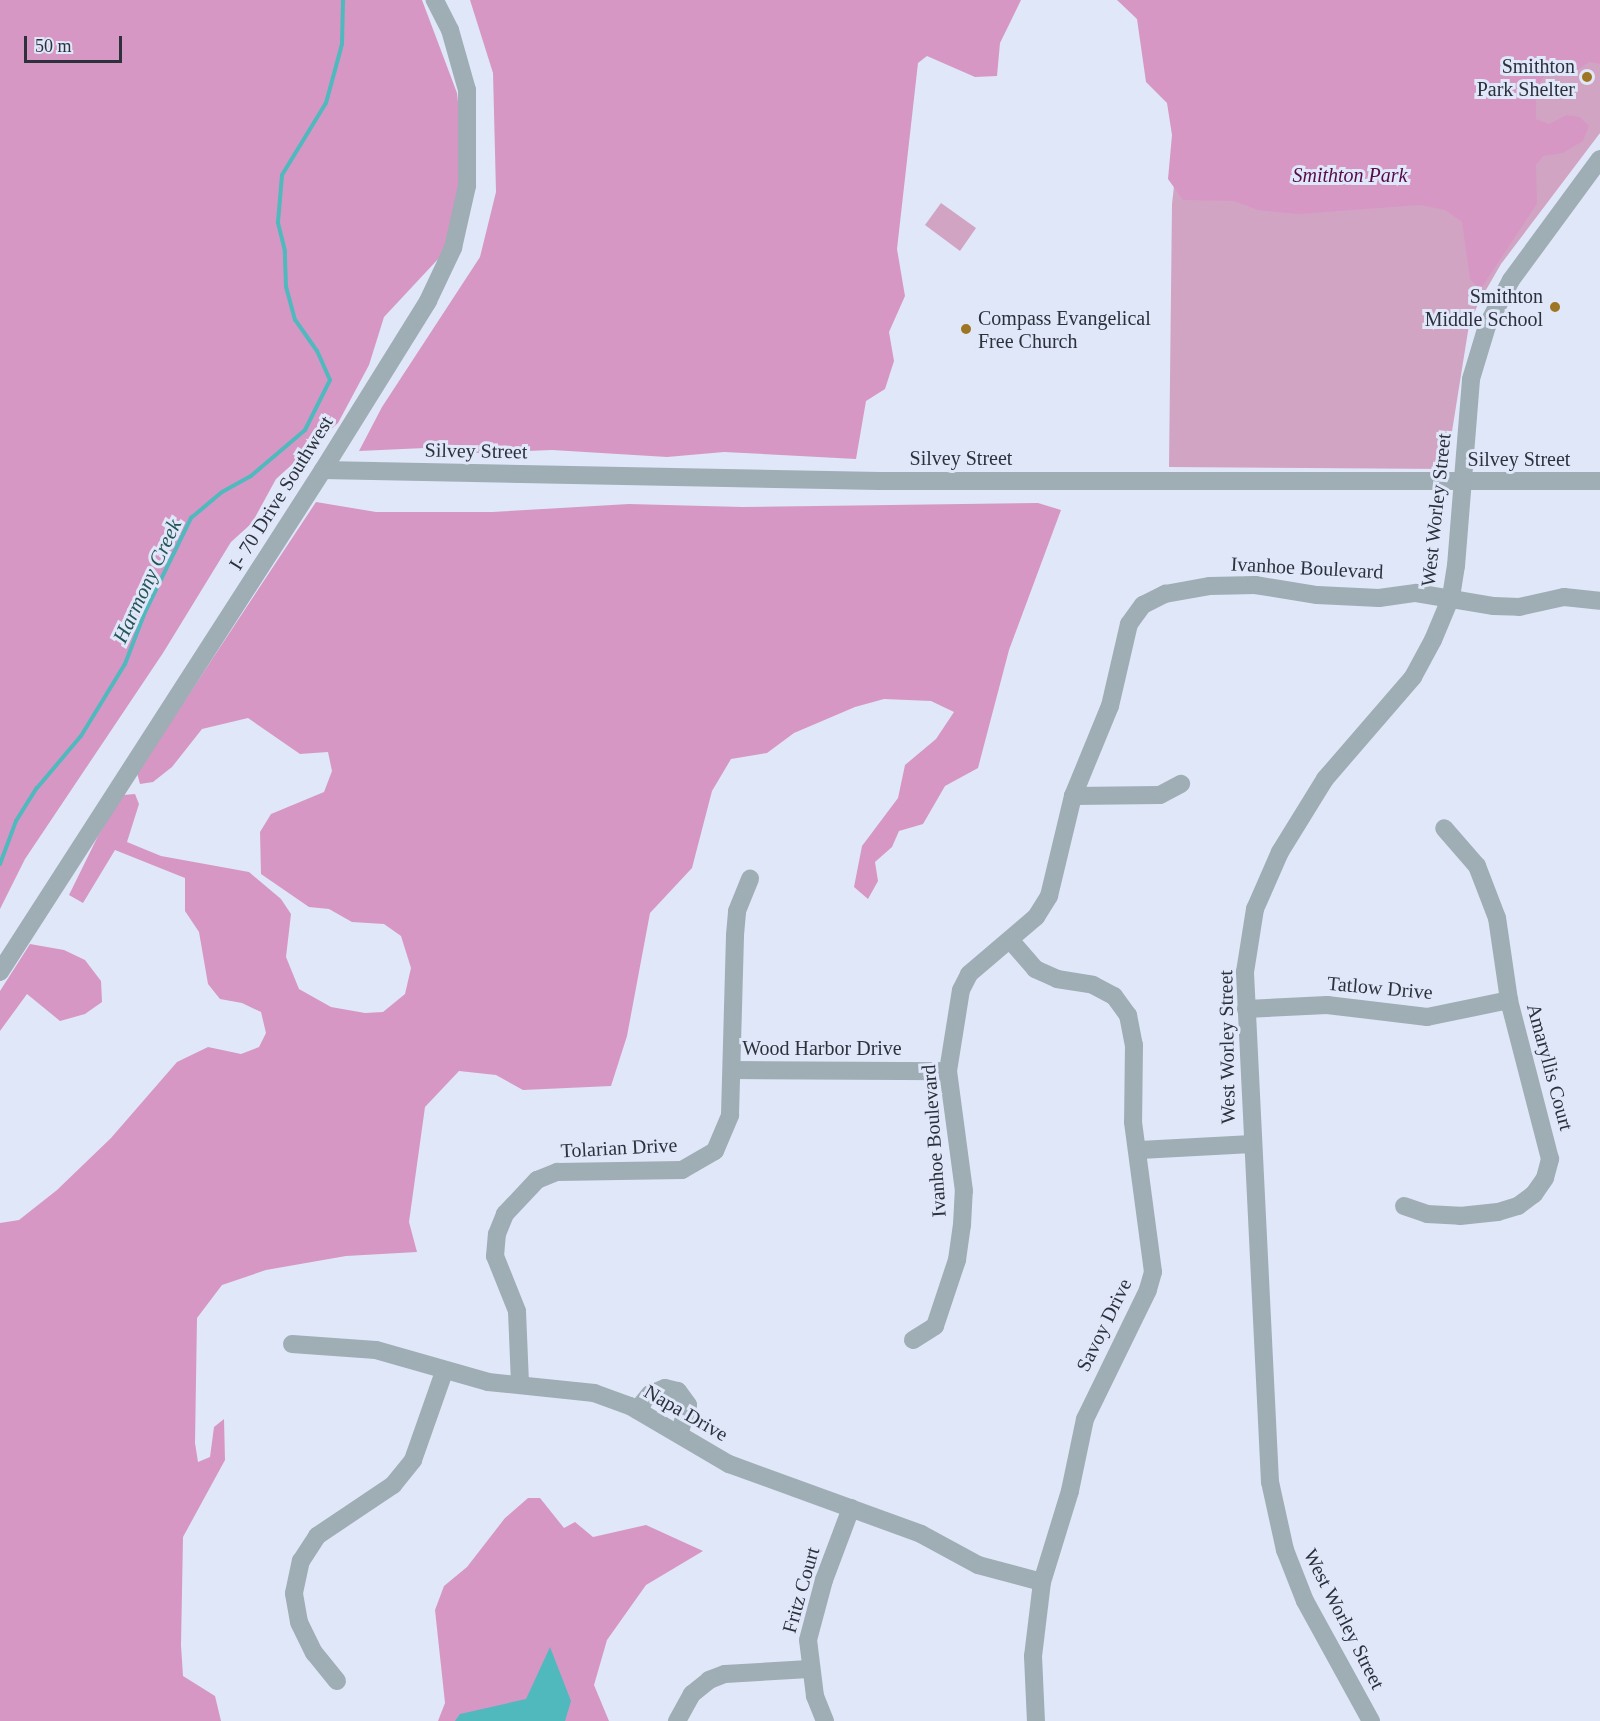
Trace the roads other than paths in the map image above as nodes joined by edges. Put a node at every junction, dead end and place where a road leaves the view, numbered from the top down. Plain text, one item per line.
1 (435, 0) edge
2 (1600, 159) edge
3 (323, 470) junction
4 (1600, 481) edge
5 (1463, 482) junction
6 (1450, 597) junction
7 (1600, 602) edge
8 (1181, 784) dead end
9 (1073, 796) junction
10 (1444, 828) dead end
11 (750, 879) dead end
12 (1011, 941) junction
13 (0, 972) edge
14 (1509, 1000) junction
15 (1246, 1009) junction
16 (732, 1070) junction
17 (948, 1071) junction
18 (1252, 1144) junction
19 (1140, 1150) junction
20 (1404, 1206) dead end
21 (913, 1340) dead end
22 (292, 1344) dead end
23 (444, 1372) junction
24 (520, 1383) junction
25 (637, 1410) junction
26 (679, 1434) junction
27 (850, 1508) junction
28 (1042, 1582) junction
29 (809, 1669) junction
30 (337, 1681) dead end
31 (677, 1721) edge
32 (825, 1721) edge
33 (1036, 1721) edge
34 (1371, 1721) edge

1 - 3 street, I- 70 Drive Southwest
2 - 5 street, West Worley Street
3 - 5 street, Silvey Street
3 - 13 street, I- 70 Drive Southwest
4 - 5 street, Silvey Street
5 - 6 street, West Worley Street
6 - 7 street, Ivanhoe Boulevard
6 - 9 street, Ivanhoe Boulevard
6 - 15 street, West Worley Street
8 - 9 street
9 - 12 street, Ivanhoe Boulevard
10 - 14 street, Amaryllis Court
11 - 16 street, Tolarian Drive
12 - 17 street, Ivanhoe Boulevard
12 - 19 street, Savoy Drive
14 - 15 street, Tatlow Drive
14 - 20 street, Amaryllis Court
15 - 18 street, West Worley Street
16 - 17 street, Wood Harbor Drive
16 - 24 street, Tolarian Drive
17 - 21 street, Ivanhoe Boulevard
18 - 19 street
18 - 34 street, West Worley Street
19 - 28 street, Savoy Drive
22 - 23 street, Napa Drive
23 - 24 street, Napa Drive
23 - 30 street
24 - 25 street, Napa Drive
25 - 26 street, Napa Drive
25 - 26 street
26 - 27 street, Napa Drive
27 - 28 street, Napa Drive
27 - 29 street, Fritz Court
28 - 33 street, Savoy Drive
29 - 31 street
29 - 32 street, Fritz Court

